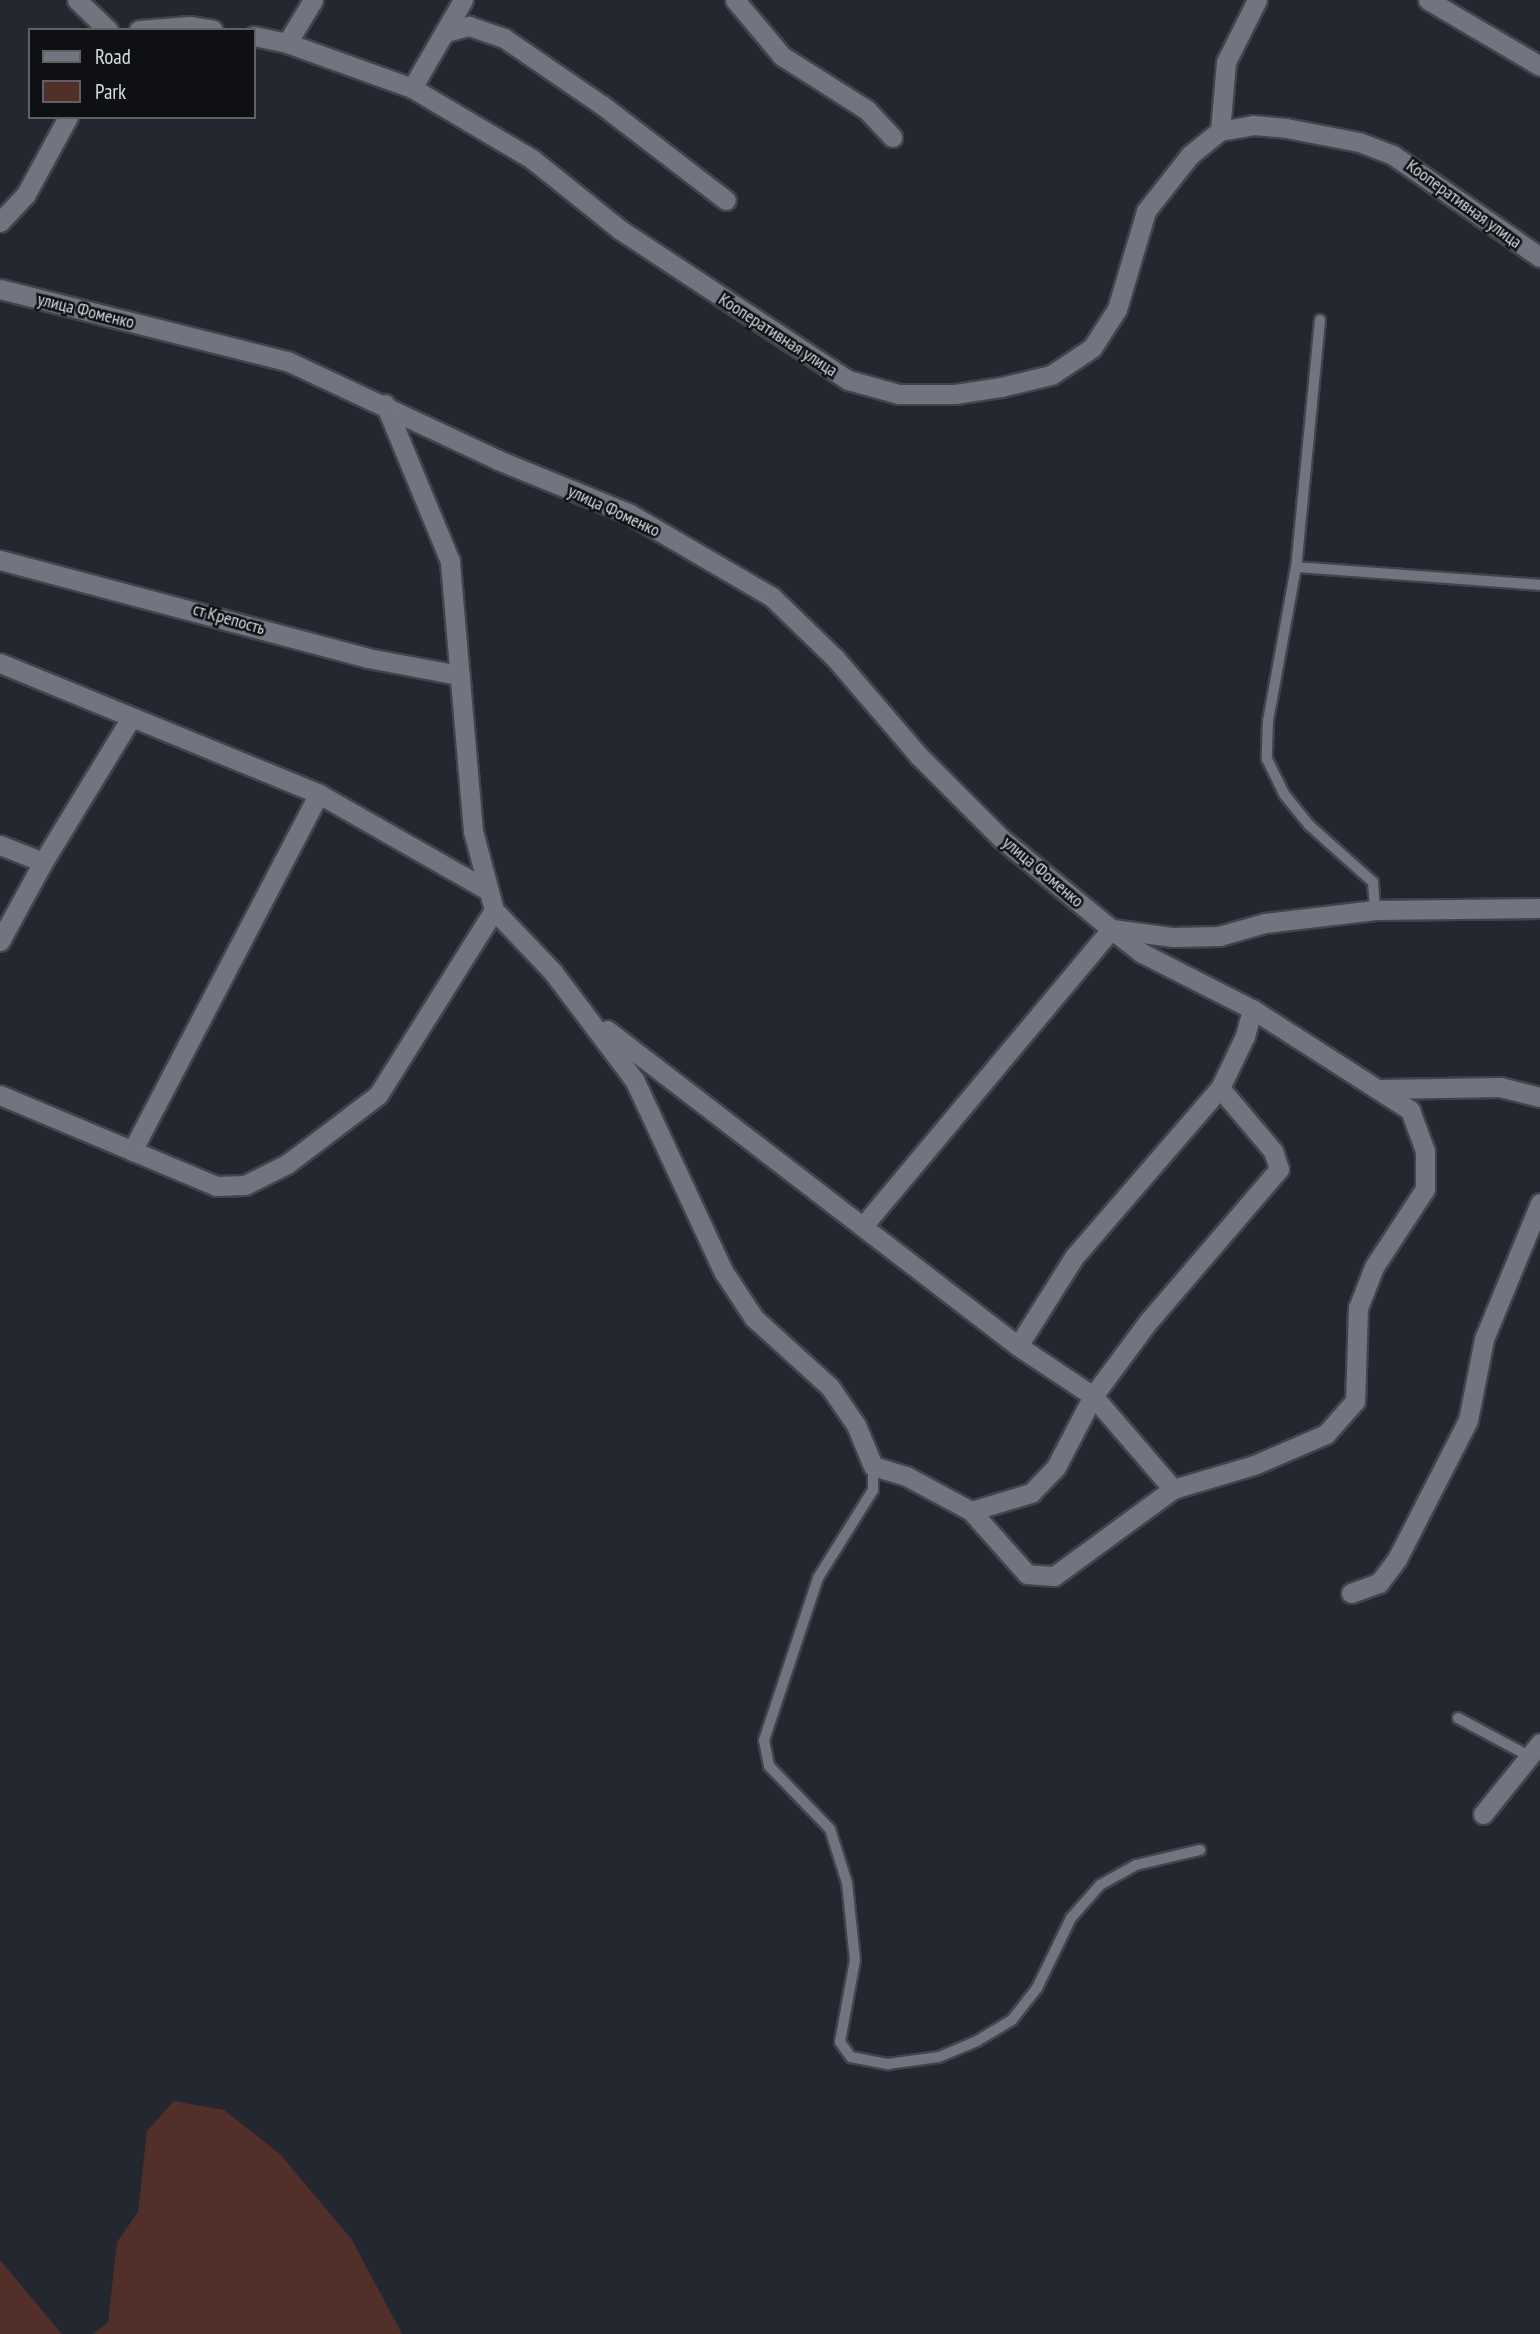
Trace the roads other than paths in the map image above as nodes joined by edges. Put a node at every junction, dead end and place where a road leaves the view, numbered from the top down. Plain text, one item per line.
1 (77, 0) edge
2 (313, 0) edge
3 (463, 0) edge
4 (735, 0) edge
5 (1257, 0) edge
6 (1429, 0) edge
7 (106, 28) edge
8 (164, 28) edge
9 (201, 28) edge
10 (446, 32) junction
11 (256, 36) edge
12 (287, 43) junction
13 (1540, 66) edge
14 (412, 88) junction
15 (67, 119) edge
16 (1220, 131) junction
17 (892, 137) dead end
18 (726, 200) dead end
19 (0, 222) edge
20 (1540, 257) edge
21 (0, 289) edge
22 (1320, 320) dead end
23 (385, 404) junction
24 (0, 560) edge
25 (1296, 567) junction
26 (1540, 585) edge
27 (0, 663) edge
28 (459, 675) junction
29 (131, 718) junction
30 (319, 794) junction
31 (0, 845) edge
32 (43, 862) junction
33 (487, 890) junction
34 (1540, 908) edge
35 (494, 910) junction
36 (1375, 910) junction
37 (1111, 929) junction
38 (0, 941) edge
39 (1252, 1009) junction
40 (589, 1017) junction
41 (1220, 1088) junction
42 (1380, 1088) junction
43 (0, 1095) edge
44 (1540, 1097) edge
45 (132, 1151) junction
46 (1540, 1203) edge
47 (863, 1226) junction
48 (1018, 1346) junction
49 (1093, 1396) junction
50 (873, 1466) junction
51 (1173, 1489) junction
52 (971, 1511) junction
53 (1351, 1593) dead end
54 (1458, 1718) dead end
55 (1535, 1749) edge
56 (1483, 1814) dead end
57 (1200, 1850) dead end

1 - 7 street
2 - 12 street
3 - 10 street
4 - 17 street
5 - 16 street
6 - 13 street
8 - 9 street
10 - 14 street
10 - 18 street
11 - 12 street, Кооперативная улица
12 - 14 street, Кооперативная улица
14 - 16 street, Кооперативная улица
15 - 19 street
16 - 20 street, Кооперативная улица
21 - 23 street, улица Фоменко
22 - 25 lane
23 - 28 street
23 - 37 street, улица Фоменко
24 - 28 street, ст Крепость
25 - 26 lane
25 - 36 lane
27 - 29 street
28 - 33 street
29 - 30 street
29 - 32 street
30 - 33 street
30 - 45 street
31 - 32 street
32 - 38 street
33 - 35 street
34 - 36 street
35 - 40 street
35 - 45 street
36 - 37 street
37 - 39 street, улица Фоменко
37 - 47 street
39 - 41 street
39 - 42 street, улица Фоменко
40 - 47 street
40 - 50 street
41 - 48 street
41 - 49 street
42 - 44 street
42 - 51 street, улица Фоменко
43 - 45 street
46 - 53 street
47 - 48 street
48 - 49 street
49 - 51 street
49 - 52 street
50 - 52 street
50 - 57 lane
51 - 52 street
54 - 55 lane
55 - 56 street

